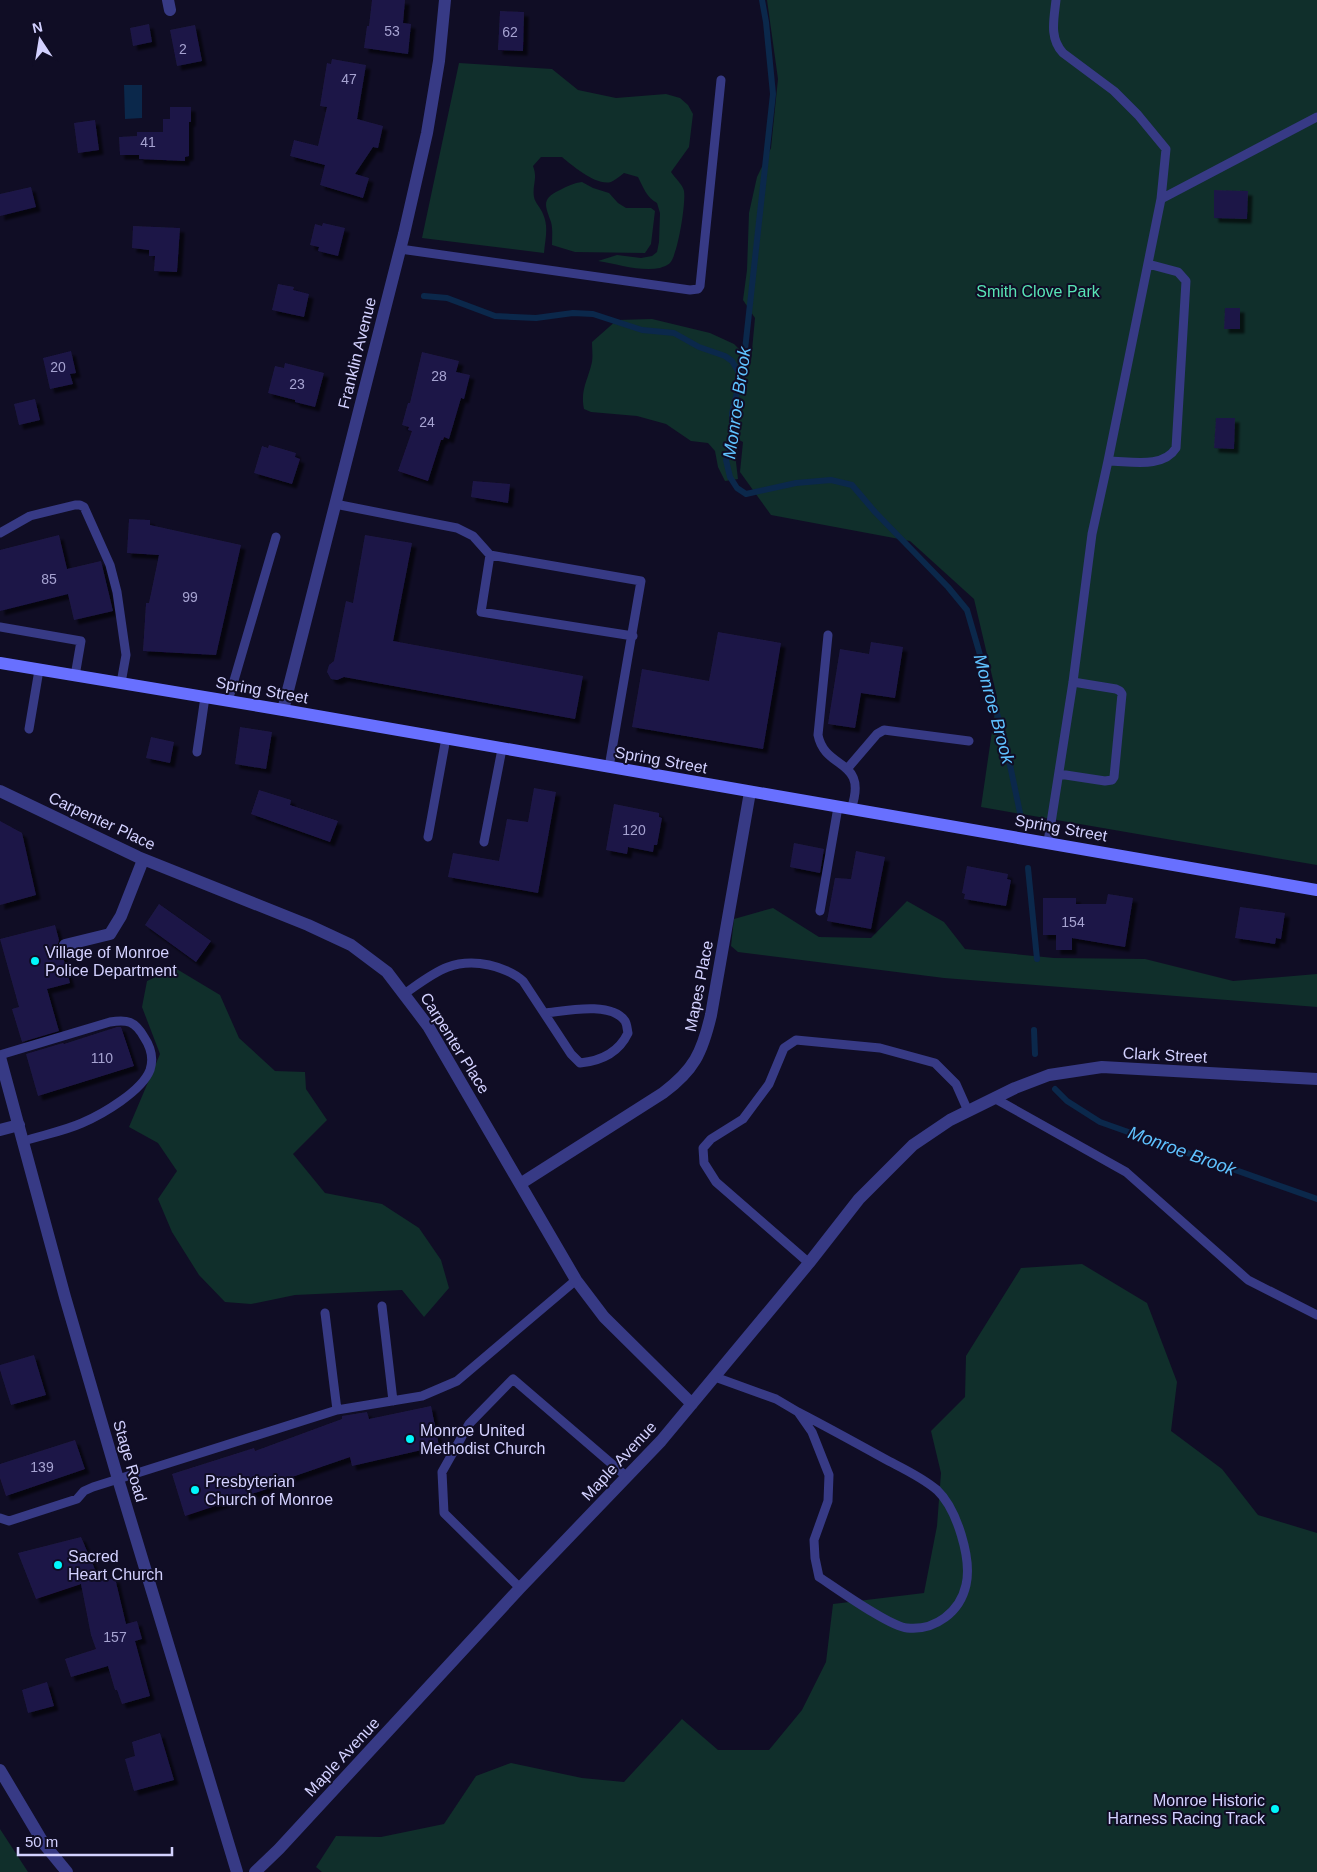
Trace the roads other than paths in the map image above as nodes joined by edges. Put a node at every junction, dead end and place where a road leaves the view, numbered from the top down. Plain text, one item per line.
1 (445, 0) edge
2 (1056, 0) edge
3 (720, 80) dead end
4 (1317, 117) edge
5 (1161, 199) junction
6 (400, 249) junction
7 (1148, 264) junction
8 (1108, 461) junction
9 (335, 504) junction
10 (0, 533) edge
11 (276, 537) dead end
12 (490, 555) junction
13 (0, 627) edge
14 (828, 635) dead end
15 (633, 636) junction
16 (0, 663) edge
17 (39, 670) junction
18 (75, 676) junction
19 (1073, 682) junction
20 (121, 683) junction
21 (205, 697) junction
22 (228, 701) junction
23 (283, 710) junction
24 (29, 729) dead end
25 (446, 738) junction
26 (969, 741) dead end
27 (502, 748) junction
28 (197, 752) dead end
29 (609, 767) junction
30 (847, 769) junction
31 (1059, 774) junction
32 (0, 791) edge
33 (750, 792) junction
34 (838, 807) junction
35 (852, 809) junction
36 (428, 837) dead end
37 (484, 842) dead end
38 (1048, 842) junction
39 (143, 860) junction
40 (1317, 890) edge
41 (820, 911) dead end
42 (66, 945) dead end
43 (404, 994) junction
44 (545, 1013) junction
45 (0, 1056) edge
46 (1317, 1079) edge
47 (1015, 1088) joint
48 (994, 1098) junction
49 (968, 1111) junction
50 (19, 1125) junction
51 (0, 1130) edge
52 (24, 1141) junction
53 (520, 1184) junction
54 (809, 1263) junction
55 (576, 1280) junction
56 (382, 1306) dead end
57 (325, 1313) dead end
58 (1317, 1315) edge
59 (715, 1377) junction
60 (392, 1400) junction
61 (692, 1404) junction
62 (337, 1410) junction
63 (798, 1412) junction
64 (627, 1477) junction
65 (118, 1479) junction
66 (0, 1518) edge
67 (520, 1588) junction
68 (0, 1770) edge
69 (68, 1872) edge
70 (237, 1872) edge
71 (255, 1872) edge

1 - 6 street, Franklin Avenue
2 - 5 lane
3 - 6 lane
4 - 5 lane
5 - 7 lane
6 - 9 street, Franklin Avenue
7 - 8 lane
7 - 8 lane
8 - 19 lane
9 - 12 lane
9 - 23 street, Franklin Avenue
10 - 20 lane
11 - 22 lane
12 - 15 lane
12 - 15 lane
13 - 18 lane
14 - 30 lane
15 - 29 lane
16 - 17 street, Spring Street
17 - 18 street, Spring Street
17 - 24 lane
18 - 20 street, Spring Street
19 - 31 lane
19 - 31 lane
20 - 21 street, Spring Street
21 - 22 street, Spring Street
21 - 28 lane
22 - 23 street, Spring Street
23 - 25 street, Spring Street
25 - 27 street, Spring Street
25 - 36 lane
26 - 30 lane
27 - 29 street, Spring Street
27 - 37 lane
29 - 33 street, Spring Street
30 - 35 lane
31 - 38 lane
32 - 39 street, Carpenter Place
33 - 34 street, Spring Street
33 - 53 street, Mapes Place
34 - 35 street, Spring Street
34 - 41 lane
35 - 38 street, Spring Street
38 - 40 street, Spring Street
39 - 42 street
39 - 43 street, Carpenter Place
43 - 44 lane
43 - 53 street, Carpenter Place
44 - 44 lane
45 - 50 street, Stage Road
45 - 52 lane
46 - 47 street, Clark Street
47 - 48 street, Maple Avenue
48 - 49 street, Maple Avenue
48 - 58 lane
49 - 54 street, Maple Avenue
49 - 54 lane
50 - 51 street
50 - 52 street, Stage Road
52 - 65 street, Stage Road
53 - 55 street, Carpenter Place
54 - 59 street, Maple Avenue
55 - 60 lane
55 - 61 street, Carpenter Place
56 - 60 lane
57 - 62 lane
59 - 61 street, Maple Avenue
59 - 63 lane
60 - 62 lane
61 - 64 street, Maple Avenue
62 - 65 lane
63 - 63 lane
64 - 67 street, Maple Avenue
64 - 67 lane
65 - 66 lane
65 - 70 street, Stage Road
67 - 71 street, Maple Avenue
68 - 69 street

